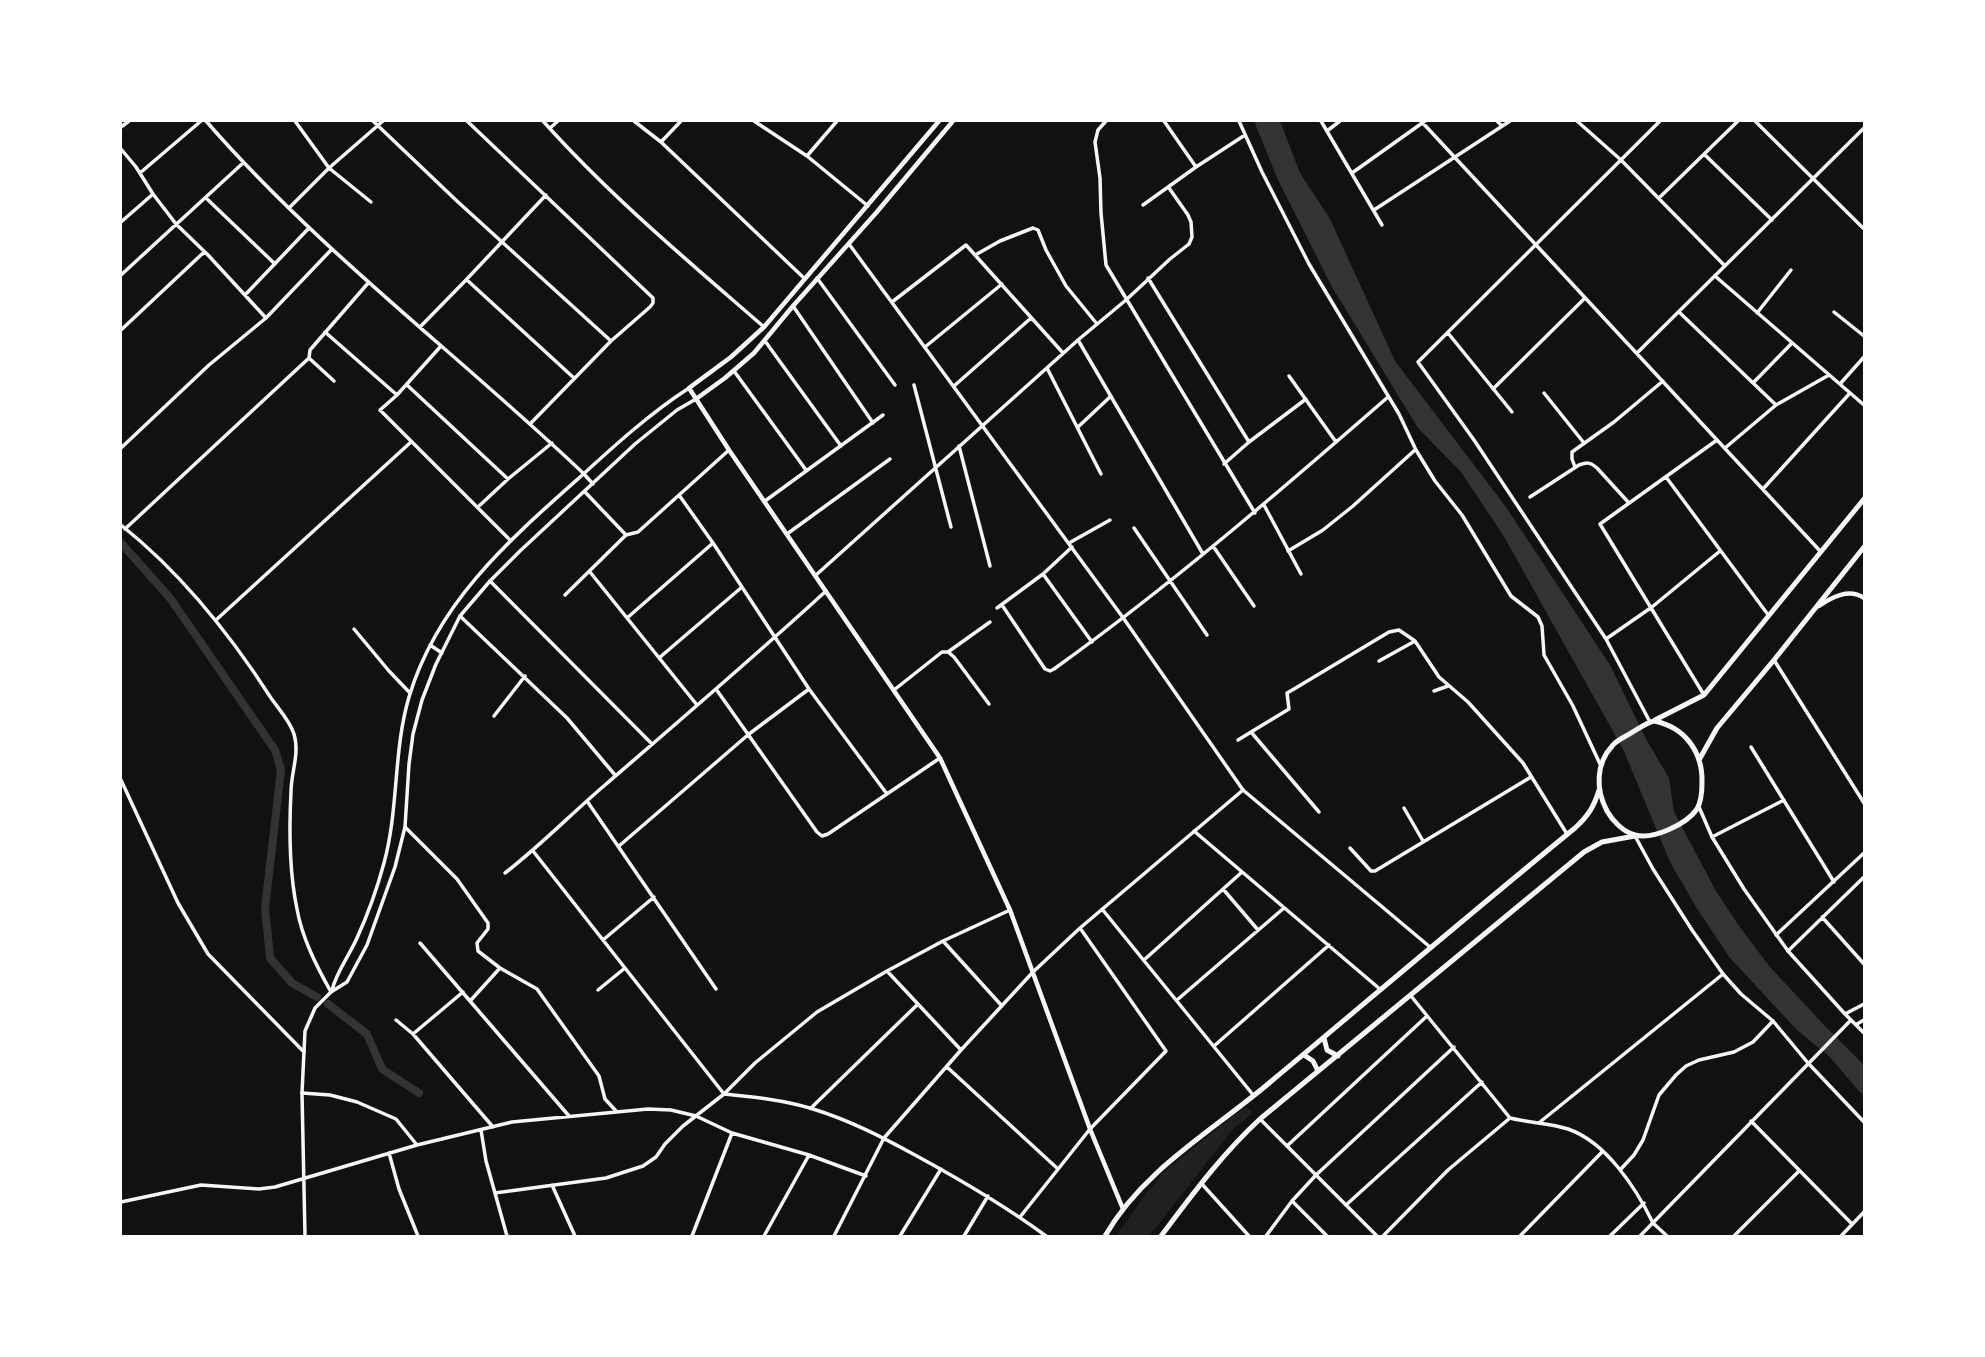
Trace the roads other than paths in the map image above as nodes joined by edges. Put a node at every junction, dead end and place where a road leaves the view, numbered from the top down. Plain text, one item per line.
1 (129, 121) edge
2 (204, 121) edge
3 (295, 121) edge
4 (373, 121) edge
5 (383, 121) edge
6 (467, 121) edge
7 (543, 121) edge
8 (558, 121) edge
9 (634, 121) edge
10 (681, 121) edge
11 (837, 121) edge
12 (939, 121) edge
13 (953, 121) edge
14 (1106, 121) edge
15 (1164, 121) edge
16 (1239, 121) edge
17 (1321, 121) edge
18 (1340, 121) edge
19 (1423, 121) edge
20 (1497, 121) edge
21 (1510, 121) edge
22 (1577, 121) edge
23 (1660, 121) edge
24 (1738, 121) edge
25 (1755, 121) edge
26 (758, 122) edge
27 (377, 126) junction
28 (1502, 126) junction
29 (121, 127) edge
30 (550, 128) junction
31 (1864, 128) edge
32 (1327, 131) junction
33 (1245, 134) junction
34 (661, 142) junction
35 (121, 149) edge
36 (911, 154) junction
37 (1704, 154) junction
38 (807, 156) junction
39 (1455, 157) junction
40 (1621, 160) junction
41 (919, 161) junction
42 (243, 163) junction
43 (1196, 167) junction
44 (329, 168) junction
45 (139, 173) junction
46 (1352, 173) junction
47 (1813, 178) junction
48 (1169, 188) junction
49 (153, 194) junction
50 (546, 195) junction
51 (206, 198) junction
52 (1658, 198) junction
53 (372, 202) dead end
54 (1143, 205) dead end
55 (868, 206) junction
56 (289, 208) junction
57 (1374, 210) junction
58 (1772, 220) junction
59 (121, 222) edge
60 (176, 224) junction
61 (1382, 225) dead end
62 (309, 228) junction
63 (1864, 229) edge
64 (502, 242) junction
65 (849, 244) junction
66 (1536, 245) junction
67 (332, 249) junction
68 (205, 253) junction
69 (977, 254) junction
70 (275, 264) junction
71 (1725, 266) junction
72 (1791, 270) dead end
73 (121, 275) edge
74 (1715, 276) junction
75 (817, 278) junction
76 (1148, 278) junction
77 (805, 279) junction
78 (466, 280) junction
79 (369, 282) junction
80 (1002, 284) junction
81 (244, 295) junction
82 (1585, 298) junction
83 (1126, 300) junction
84 (892, 302) junction
85 (793, 306) junction
86 (1679, 312) junction
87 (1834, 312) dead end
88 (1757, 313) junction
89 (266, 318) junction
90 (1031, 318) junction
91 (1097, 324) junction
92 (420, 327) junction
93 (764, 327) junction
94 (121, 330) edge
95 (325, 332) junction
96 (1448, 333) junction
97 (1864, 336) edge
98 (1078, 340) junction
99 (611, 341) junction
100 (765, 341) junction
101 (1793, 343) junction
102 (442, 346) junction
103 (925, 347) junction
104 (1063, 353) junction
105 (1637, 353) junction
106 (1864, 357) edge
107 (310, 358) junction
108 (1047, 368) junction
109 (734, 371) junction
110 (1829, 375) junction
111 (1289, 376) dead end
112 (574, 378) junction
113 (334, 381) dead end
114 (1663, 381) junction
115 (1753, 383) junction
116 (407, 384) junction
117 (1840, 384) junction
118 (895, 385) dead end
119 (914, 385) dead end
120 (954, 386) junction
121 (689, 388) junction
122 (1493, 389) junction
123 (1850, 393) junction
124 (1544, 394) dead end
125 (397, 395) junction
126 (1111, 396) junction
127 (1388, 397) junction
128 (696, 399) junction
129 (1306, 399) junction
130 (1776, 405) junction
131 (1864, 405) edge
132 (1511, 412) dead end
133 (883, 415) dead end
134 (873, 423) junction
135 (530, 424) junction
136 (982, 425) junction
137 (1078, 427) junction
138 (1717, 440) junction
139 (412, 442) junction
140 (1249, 442) junction
141 (1336, 442) junction
142 (552, 443) junction
143 (1584, 443) junction
144 (841, 446) junction
145 (959, 446) junction
146 (1725, 448) junction
147 (121, 449) edge
148 (729, 450) junction
149 (1416, 450) junction
150 (890, 459) dead end
151 (1224, 464) junction
152 (936, 466) junction
153 (1575, 467) junction
154 (806, 470) junction
155 (584, 474) junction
156 (1101, 474) dead end
157 (1666, 476) junction
158 (508, 479) junction
159 (593, 484) junction
160 (1763, 489) junction
161 (585, 492) junction
162 (679, 495) junction
163 (1530, 497) dead end
164 (1864, 499) edge
165 (765, 501) junction
166 (1629, 503) junction
167 (1264, 505) junction
168 (478, 507) junction
169 (1255, 513) junction
170 (1110, 520) dead end
171 (121, 525) edge
172 (951, 527) dead end
173 (1134, 528) dead end
174 (125, 529) junction
175 (787, 534) junction
176 (626, 535) junction
177 (510, 540) junction
178 (713, 543) junction
179 (1071, 545) junction
180 (1213, 546) junction
181 (1864, 547) edge
182 (1288, 551) junction
183 (1720, 551) junction
184 (1821, 552) junction
185 (1203, 554) junction
186 (990, 566) dead end
187 (590, 572) junction
188 (1042, 574) junction
189 (1301, 574) dead end
190 (816, 575) junction
191 (1170, 580) junction
192 (490, 581) junction
193 (742, 587) junction
194 (826, 591) junction
195 (565, 595) dead end
196 (1864, 598) edge
197 (1002, 605) junction
198 (1254, 606) dead end
199 (1818, 606) junction
200 (1652, 607) junction
201 (997, 608) dead end
202 (1769, 616) junction
203 (460, 617) junction
204 (627, 618) junction
205 (1124, 619) junction
206 (216, 620) junction
207 (990, 622) dead end
208 (354, 629) dead end
209 (1207, 635) dead end
210 (775, 638) junction
211 (1606, 639) junction
212 (1415, 641) junction
213 (1093, 642) junction
214 (430, 645) junction
215 (948, 652) junction
216 (442, 653) junction
217 (659, 658) junction
218 (1774, 660) junction
219 (1380, 661) dead end
220 (525, 676) junction
221 (1448, 686) junction
222 (716, 689) junction
223 (809, 689) junction
224 (894, 690) junction
225 (1434, 691) dead end
226 (410, 693) junction
227 (1704, 695) junction
228 (697, 705) junction
229 (989, 705) dead end
230 (494, 716) dead end
231 (1652, 721) junction
232 (1251, 732) junction
233 (749, 734) junction
234 (1238, 740) dead end
235 (652, 744) junction
236 (1751, 747) dead end
237 (940, 758) junction
238 (1699, 760) junction
239 (1601, 766) junction
240 (615, 776) junction
241 (1531, 778) junction
242 (121, 780) edge
243 (1243, 790) junction
244 (1599, 790) junction
245 (887, 794) junction
246 (1784, 800) junction
247 (587, 801) junction
248 (1864, 803) edge
249 (1699, 807) junction
250 (1404, 808) dead end
251 (1319, 812) dead end
252 (405, 827) junction
253 (1194, 831) junction
254 (1567, 834) junction
255 (1635, 836) junction
256 (1712, 837) junction
257 (1423, 841) junction
258 (619, 846) junction
259 (1350, 848) dead end
260 (533, 851) junction
261 (1864, 853) edge
262 (384, 863) junction
263 (395, 867) junction
264 (1242, 872) junction
265 (505, 873) dead end
266 (1863, 880) edge
267 (1834, 882) junction
268 (1223, 889) junction
269 (654, 897) junction
270 (1285, 908) junction
271 (1102, 909) junction
272 (1010, 910) junction
273 (1822, 917) junction
274 (1080, 928) junction
275 (1258, 931) junction
276 (1776, 935) junction
277 (603, 940) junction
278 (943, 941) junction
279 (420, 943) dead end
280 (1329, 945) junction
281 (1431, 948) junction
282 (1788, 951) junction
283 (1144, 960) junction
284 (1864, 964) edge
285 (500, 968) junction
286 (625, 968) junction
287 (887, 971) junction
288 (1033, 972) junction
289 (1723, 974) junction
290 (716, 989) dead end
291 (598, 990) dead end
292 (1381, 990) junction
293 (331, 992) junction
294 (463, 992) junction
295 (1411, 996) junction
296 (470, 1000) junction
297 (1177, 1000) junction
298 (918, 1004) junction
299 (1864, 1004) edge
300 (1002, 1006) junction
301 (1845, 1014) junction
302 (1427, 1016) junction
303 (396, 1020) dead end
304 (1851, 1020) junction
305 (1864, 1020) edge
306 (1773, 1021) junction
307 (1857, 1024) junction
308 (1864, 1033) edge
309 (413, 1034) junction
310 (1324, 1038) junction
311 (1214, 1046) junction
312 (1454, 1047) junction
313 (961, 1050) junction
314 (304, 1052) junction
315 (1304, 1055) junction
316 (1338, 1056) junction
317 (1809, 1062) junction
318 (947, 1067) junction
319 (1318, 1071) junction
320 (1482, 1082) junction
321 (302, 1093) junction
322 (724, 1094) junction
323 (1254, 1096) junction
324 (811, 1108) junction
325 (617, 1112) junction
326 (569, 1116) junction
327 (696, 1116) junction
328 (1510, 1118) junction
329 (1260, 1119) junction
330 (1751, 1121) junction
331 (1864, 1122) edge
332 (1539, 1123) junction
333 (493, 1127) junction
334 (1090, 1129) junction
335 (481, 1130) junction
336 (732, 1133) junction
337 (884, 1138) junction
338 (416, 1145) junction
339 (1287, 1146) junction
340 (1603, 1151) junction
341 (389, 1153) junction
342 (809, 1155) junction
343 (942, 1169) junction
344 (1058, 1169) junction
345 (1620, 1170) junction
346 (1800, 1170) junction
347 (1316, 1175) junction
348 (866, 1176) junction
349 (304, 1178) junction
350 (1201, 1183) junction
351 (552, 1185) junction
352 (495, 1193) junction
353 (988, 1195) junction
354 (1292, 1200) junction
355 (121, 1202) edge
356 (1644, 1203) junction
357 (1346, 1205) junction
358 (1124, 1210) junction
359 (1864, 1212) edge
360 (1020, 1217) junction
361 (1653, 1223) junction
362 (1852, 1224) junction
363 (305, 1236) edge
364 (418, 1236) edge
365 (507, 1236) edge
366 (575, 1236) edge
367 (692, 1236) edge
368 (764, 1236) edge
369 (834, 1236) edge
370 (900, 1236) edge
371 (964, 1236) edge
372 (1045, 1236) edge
373 (1105, 1236) edge
374 (1161, 1236) edge
375 (1249, 1236) edge
376 (1266, 1236) edge
377 (1327, 1236) edge
378 (1377, 1236) edge
379 (1384, 1236) edge
380 (1520, 1236) edge
381 (1610, 1236) edge
382 (1640, 1236) edge
383 (1667, 1236) edge
384 (1734, 1236) edge
385 (1840, 1236) edge

1 - 29 street
2 - 42 street
2 - 45 street
3 - 44 street
4 - 27 street
5 - 27 street
6 - 50 street
7 - 30 street
8 - 30 street
9 - 34 street
10 - 34 street
11 - 38 street
12 - 36 main road
13 - 41 main road
14 - 83 street
15 - 43 street
16 - 33 street
17 - 32 street
18 - 32 street
19 - 39 street
19 - 46 street
20 - 28 street
21 - 28 street
22 - 40 street
23 - 40 street
24 - 37 street
25 - 47 street
26 - 38 street
27 - 44 street
27 - 64 street
28 - 39 street
30 - 93 street
31 - 47 street
32 - 46 street
33 - 43 street
33 - 127 street
34 - 77 street
35 - 45 street
36 - 41 main road
36 - 55 main road
37 - 52 street
37 - 58 street
38 - 55 street
39 - 57 street
39 - 66 street
40 - 52 street
40 - 66 street
41 - 65 main road
42 - 51 street
42 - 56 street
43 - 48 street
44 - 53 street
44 - 56 street
45 - 49 street
46 - 57 street
47 - 58 street
47 - 63 street
48 - 54 street
48 - 76 street
49 - 59 street
49 - 60 street
50 - 64 street
50 - 99 street
51 - 60 street
51 - 70 street
52 - 71 street
55 - 77 main road
56 - 62 street
57 - 61 street
58 - 71 street
60 - 68 street
60 - 73 street
62 - 67 street
62 - 70 street
64 - 78 street
64 - 99 street
65 - 75 main road
65 - 84 street
66 - 82 street
66 - 96 street
67 - 79 street
67 - 89 street
68 - 81 street
68 - 94 street
69 - 80 street
69 - 84 street
69 - 91 street
70 - 81 street
71 - 74 street
72 - 88 street
74 - 86 street
74 - 88 street
75 - 85 main road
75 - 118 street
76 - 83 street
76 - 140 street
77 - 93 main road
78 - 92 street
78 - 112 street
79 - 92 street
79 - 95 street
80 - 90 street
80 - 103 street
81 - 89 street
82 - 105 street
82 - 122 street
83 - 91 street
83 - 151 street
84 - 103 street
85 - 100 main road
85 - 134 street
86 - 105 street
86 - 115 street
87 - 97 street
88 - 101 street
89 - 147 street
90 - 104 street
90 - 120 street
91 - 98 street
92 - 102 street
93 - 121 main road
95 - 107 street
95 - 125 street
96 - 122 street
96 - 211 street
98 - 104 street
98 - 126 street
99 - 112 street
100 - 109 main road
100 - 144 street
101 - 110 street
101 - 115 street
102 - 116 street
102 - 135 street
103 - 120 street
104 - 108 street
105 - 114 street
106 - 117 street
107 - 113 street
107 - 174 street
108 - 136 street
108 - 137 street
109 - 128 main road
109 - 154 street
110 - 117 street
110 - 130 street
111 - 129 street
112 - 135 street
114 - 138 street
114 - 143 street
115 - 130 street
116 - 125 street
116 - 158 street
117 - 123 street
119 - 152 street
120 - 136 street
121 - 128 main road
121 - 155 street
122 - 132 street
123 - 131 street
123 - 160 street
124 - 143 street
125 - 139 street
126 - 137 street
126 - 185 street
127 - 141 street
127 - 149 street
128 - 148 main road
128 - 159 street
129 - 140 street
129 - 141 street
130 - 146 street
133 - 134 street
134 - 144 street
135 - 142 street
136 - 145 street
136 - 179 street
137 - 156 street
138 - 146 street
138 - 157 street
139 - 168 street
139 - 206 street
140 - 151 street
141 - 167 street
142 - 155 street
142 - 158 street
143 - 153 street
144 - 154 street
145 - 152 street
145 - 186 street
146 - 160 street
148 - 162 street
148 - 165 main road
149 - 182 street
149 - 239 street
150 - 175 street
151 - 169 street
152 - 172 street
152 - 190 street
153 - 163 street
153 - 166 street
154 - 165 street
155 - 159 street
155 - 177 street
157 - 166 street
157 - 183 street
158 - 168 street
159 - 161 street
160 - 184 street
161 - 176 street
161 - 192 street
162 - 176 street
162 - 178 street
164 - 184 main road
165 - 175 main road
166 - 200 street
167 - 169 street
167 - 182 street
168 - 177 street
169 - 180 street
170 - 179 street
171 - 174 street
173 - 191 street
174 - 206 street
175 - 190 main road
176 - 187 street
177 - 214 street
178 - 193 street
178 - 204 street
179 - 188 street
179 - 205 street
180 - 185 street
180 - 198 street
181 - 199 main road
182 - 189 street
183 - 200 street
183 - 202 street
184 - 202 main road
185 - 191 street
187 - 195 street
187 - 204 street
188 - 197 street
188 - 213 street
190 - 194 main road
191 - 205 street
191 - 209 street
192 - 203 street
192 - 235 street
193 - 210 street
193 - 217 street
194 - 210 street
194 - 224 main road
196 - 199 main road
197 - 201 street
197 - 213 street
199 - 218 main road
200 - 211 street
200 - 227 street
202 - 227 main road
203 - 216 street
203 - 220 street
204 - 217 street
205 - 213 street
205 - 243 street
206 - 293 street
207 - 215 street
208 - 226 street
210 - 222 street
210 - 223 street
211 - 231 street
212 - 219 street
212 - 221 street
212 - 232 street
214 - 216 street
214 - 226 street
215 - 224 street
215 - 229 street
216 - 252 street
217 - 228 street
218 - 238 main road
218 - 248 street
220 - 230 street
220 - 240 street
221 - 225 street
221 - 241 street
222 - 228 street
222 - 233 street
223 - 233 street
223 - 245 street
224 - 237 main road
226 - 262 street
227 - 231 main road
228 - 235 street
231 - 238 main road
231 - 239 main road
232 - 234 street
232 - 251 street
233 - 245 street
233 - 258 street
235 - 240 street
236 - 246 street
237 - 245 street
237 - 272 main road
238 - 249 main road
239 - 244 main road
240 - 247 street
241 - 254 street
241 - 257 street
242 - 314 street
243 - 253 street
243 - 281 street
244 - 254 main road
244 - 255 main road
246 - 256 street
246 - 267 street
247 - 258 street
247 - 260 street
249 - 255 main road
249 - 256 street
250 - 257 street
252 - 263 street
252 - 285 street
253 - 264 street
253 - 271 street
254 - 281 main road
255 - 289 street
255 - 295 main road
256 - 276 street
257 - 259 street
258 - 269 street
260 - 265 street
260 - 277 street
261 - 267 street
262 - 263 street
262 - 293 street
263 - 293 street
264 - 268 street
264 - 270 street
266 - 273 street
267 - 276 street
268 - 275 street
268 - 283 street
269 - 277 street
269 - 290 street
270 - 275 street
270 - 280 street
271 - 274 street
271 - 283 street
272 - 278 street
272 - 288 main road
273 - 282 street
273 - 284 street
274 - 288 street
274 - 334 street
275 - 297 street
276 - 282 street
277 - 286 street
278 - 287 street
278 - 300 street
279 - 294 street
280 - 292 street
280 - 311 street
281 - 292 main road
282 - 301 street
283 - 297 street
285 - 296 street
285 - 325 street
286 - 291 street
286 - 322 street
287 - 298 street
287 - 322 street
288 - 300 street
288 - 334 main road
289 - 306 street
289 - 332 street
292 - 310 main road
293 - 314 street
294 - 296 street
294 - 309 street
295 - 302 street
295 - 316 main road
296 - 326 street
297 - 311 street
298 - 313 street
298 - 324 street
299 - 301 street
300 - 313 street
301 - 304 street
302 - 312 street
302 - 339 street
303 - 309 street
304 - 307 street
304 - 317 street
305 - 307 street
306 - 317 street
306 - 345 street
307 - 308 street
309 - 333 street
310 - 315 main road
310 - 316 main road
311 - 323 street
312 - 320 street
312 - 347 street
313 - 318 street
314 - 321 street
315 - 319 main road
315 - 323 main road
316 - 319 main road
317 - 330 street
317 - 331 street
318 - 337 street
318 - 344 street
319 - 329 main road
320 - 328 street
320 - 357 street
321 - 338 street
321 - 349 street
322 - 324 street
322 - 327 street
323 - 358 main road
324 - 337 street
325 - 326 street
325 - 327 street
326 - 333 street
327 - 336 street
327 - 351 street
328 - 332 street
328 - 379 street
329 - 339 street
329 - 350 main road
330 - 346 street
330 - 361 street
332 - 340 street
333 - 335 street
334 - 344 street
334 - 358 main road
335 - 338 street
335 - 352 street
336 - 342 street
336 - 367 street
337 - 343 street
337 - 348 street
338 - 341 street
339 - 347 street
340 - 345 street
340 - 380 street
341 - 349 street
341 - 364 street
342 - 348 street
342 - 368 street
343 - 353 street
343 - 370 street
344 - 360 street
345 - 356 street
346 - 362 street
346 - 384 street
347 - 354 street
347 - 357 street
348 - 369 street
349 - 355 street
349 - 363 street
350 - 374 main road
350 - 375 street
351 - 352 street
351 - 366 street
352 - 365 street
353 - 360 street
353 - 371 street
354 - 376 street
354 - 377 street
356 - 361 street
356 - 381 street
357 - 378 street
358 - 373 main road
359 - 362 street
360 - 372 street
361 - 382 street
361 - 383 street
362 - 385 street

